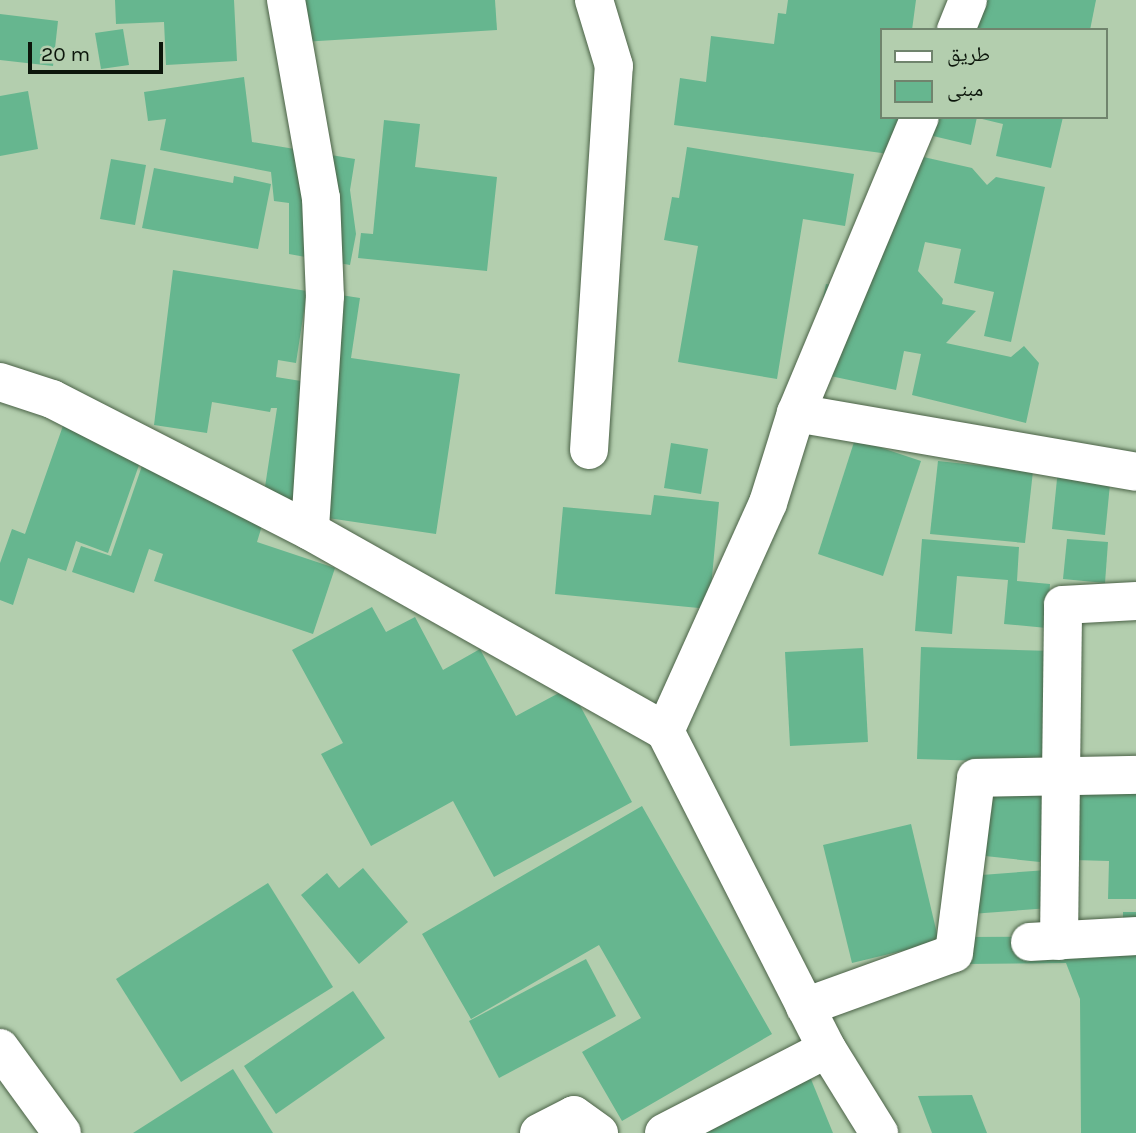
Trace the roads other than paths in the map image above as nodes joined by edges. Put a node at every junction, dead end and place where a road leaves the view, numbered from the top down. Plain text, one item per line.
1 (286, 0) edge
2 (594, 0) edge
3 (968, 0) edge
4 (957, 28) edge
5 (919, 119) edge
6 (0, 382) edge
7 (796, 413) junction
8 (589, 450) dead end
9 (1136, 472) edge
10 (310, 531) junction
11 (1136, 601) edge
12 (665, 731) junction
13 (1136, 775) edge
14 (1058, 776) junction
15 (1136, 936) edge
16 (805, 1007) junction
17 (0, 1048) edge
18 (827, 1049) junction
19 (62, 1133) edge
20 (539, 1133) edge
21 (599, 1133) edge
22 (664, 1133) edge
23 (878, 1133) edge

1 - 10 street
2 - 8 street
3 - 4 street
5 - 7 street
6 - 10 street
7 - 9 street
7 - 12 street
10 - 12 street
11 - 14 street
12 - 16 street
13 - 14 street
14 - 15 street
14 - 16 street
16 - 18 street
17 - 19 street
18 - 22 street
18 - 23 street
20 - 21 street

